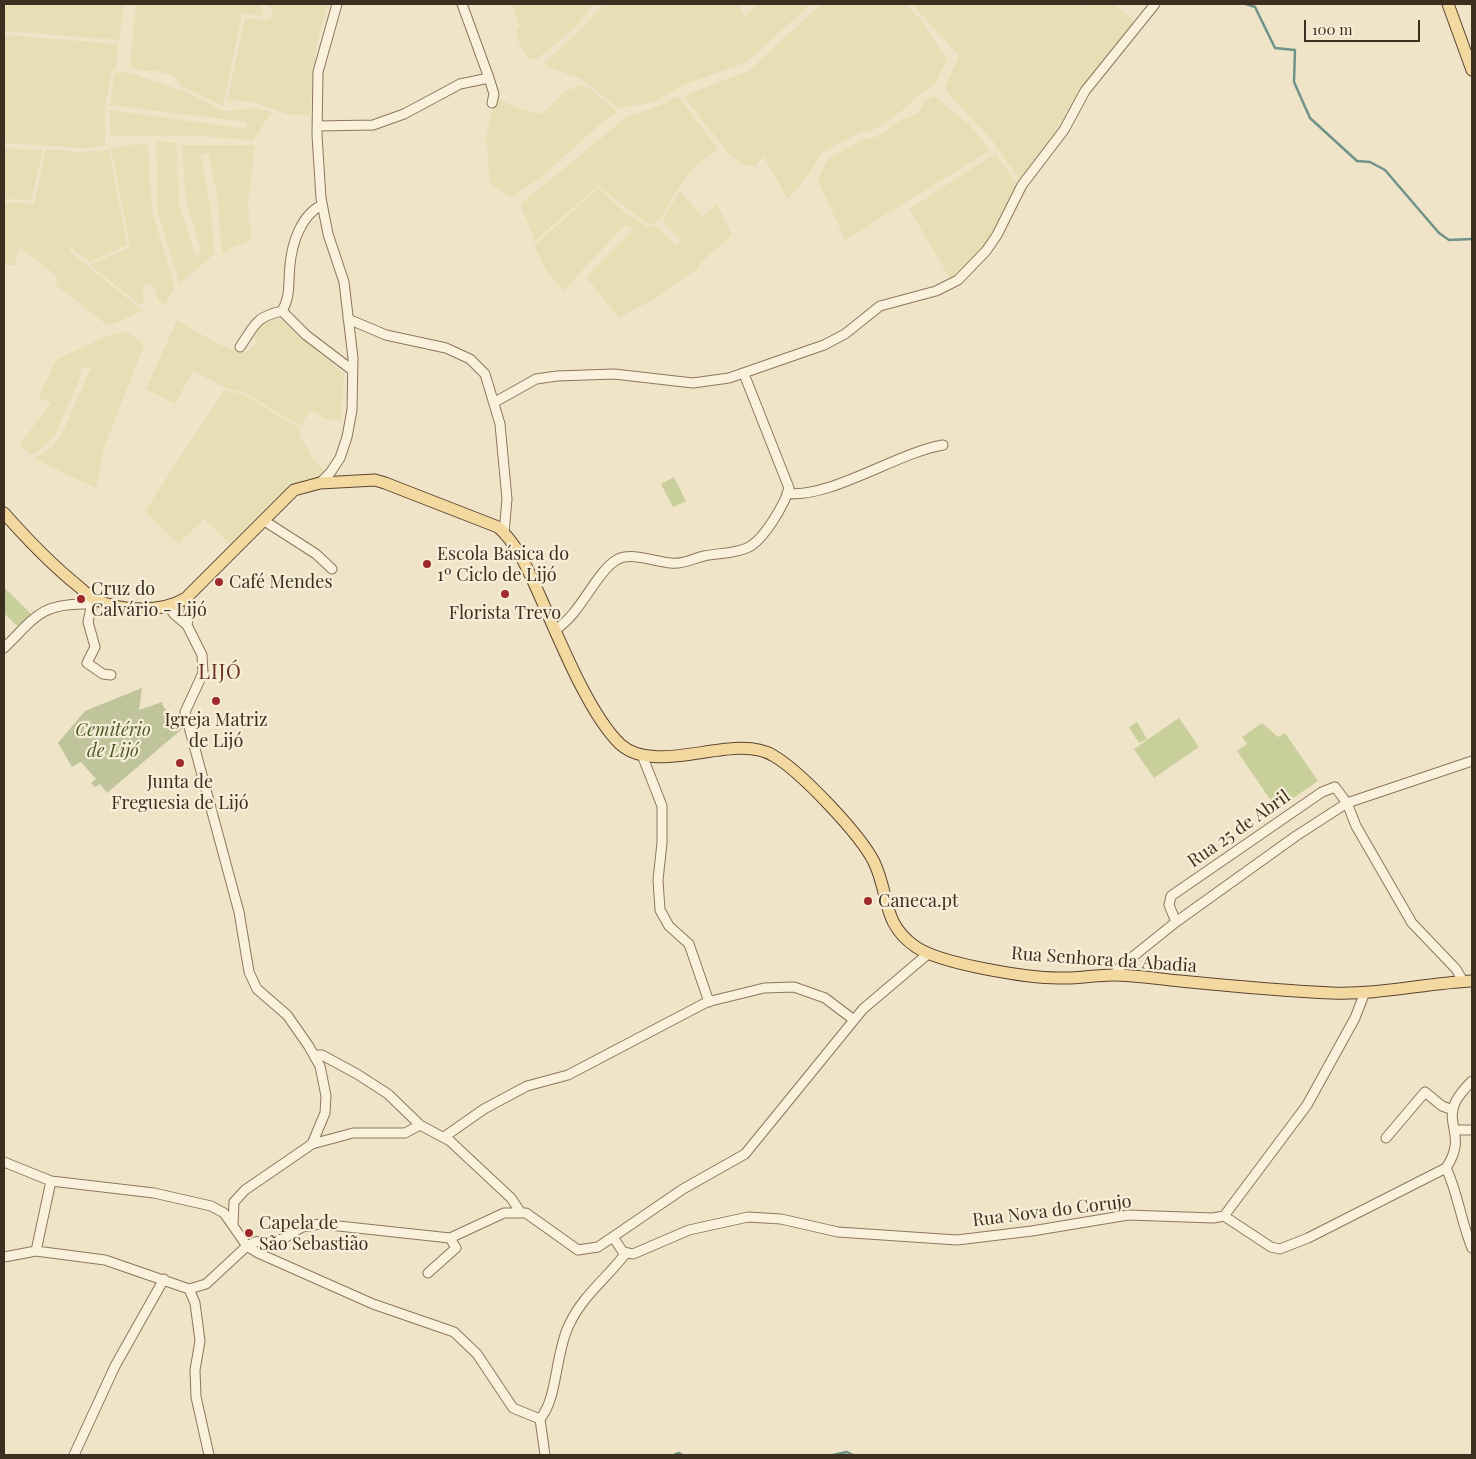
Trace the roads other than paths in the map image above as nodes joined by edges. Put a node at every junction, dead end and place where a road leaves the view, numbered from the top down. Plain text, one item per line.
1 (337, 4) edge
2 (462, 4) edge
3 (1155, 4) edge
4 (1448, 4) edge
5 (1472, 70) edge
6 (489, 78) junction
7 (492, 104) dead end
8 (318, 126) junction
9 (322, 205) junction
10 (282, 311) junction
11 (348, 319) junction
12 (240, 347) dead end
13 (352, 370) junction
14 (744, 374) junction
15 (495, 402) junction
16 (943, 445) dead end
17 (320, 483) junction
18 (787, 494) junction
19 (4, 513) edge
20 (263, 520) junction
21 (504, 533) junction
22 (332, 569) dead end
23 (94, 598) junction
24 (186, 598) junction
25 (169, 607) junction
26 (187, 625) junction
27 (555, 630) junction
28 (4, 648) edge
29 (111, 675) dead end
30 (642, 755) junction
31 (1472, 760) edge
32 (1347, 803) junction
33 (1176, 922) junction
34 (929, 953) junction
35 (1114, 975) junction
36 (1468, 981) edge
37 (1365, 992) junction
38 (709, 1002) junction
39 (854, 1020) junction
40 (314, 1055) junction
41 (1472, 1081) edge
42 (1453, 1110) junction
43 (420, 1125) junction
44 (1455, 1130) junction
45 (1472, 1130) edge
46 (444, 1137) junction
47 (1386, 1138) dead end
48 (312, 1144) junction
49 (4, 1162) edge
50 (1446, 1168) junction
51 (51, 1181) junction
52 (234, 1202) junction
53 (211, 1206) junction
54 (521, 1213) junction
55 (1224, 1216) junction
56 (233, 1226) junction
57 (614, 1237) junction
58 (450, 1238) junction
59 (247, 1246) junction
60 (1472, 1248) edge
61 (36, 1251) junction
62 (626, 1253) junction
63 (4, 1257) edge
64 (428, 1273) dead end
65 (164, 1278) junction
66 (189, 1289) junction
67 (540, 1419) junction
68 (74, 1455) edge
69 (209, 1455) edge
70 (545, 1455) edge

1 - 8 street
2 - 6 street
3 - 14 street
4 - 5 main road
6 - 7 street
6 - 8 street
8 - 9 street
9 - 10 street
9 - 11 street
10 - 12 street
10 - 13 street
11 - 13 street
11 - 15 street
13 - 17 street
14 - 15 street
14 - 18 street
15 - 21 street
16 - 18 street
17 - 20 main road, Rua Senhora da Abadia
17 - 21 main road, Rua Senhora da Abadia
18 - 27 street
19 - 23 main road
20 - 22 street
20 - 24 main road, Rua Senhora da Abadia
21 - 27 main road, Rua Senhora da Abadia
23 - 25 main road
23 - 28 street
23 - 29 street
24 - 25 main road, Rua Senhora da Abadia
24 - 26 street
25 - 26 street
26 - 40 street
27 - 30 main road, Rua Senhora da Abadia
30 - 34 main road, Rua Senhora da Abadia
30 - 38 street
31 - 32 street
32 - 33 street
32 - 33 street, Rua 25 de Abril
32 - 36 street
33 - 35 street
34 - 35 main road, Rua Senhora da Abadia
34 - 39 street
35 - 37 main road, Rua Senhora da Abadia
36 - 37 main road, Rua Senhora da Abadia
37 - 55 street
38 - 39 street
38 - 46 street
39 - 57 street
40 - 43 street
40 - 48 street
41 - 42 street
42 - 44 street
42 - 47 street
43 - 46 street
43 - 48 street
44 - 45 street
44 - 50 street
46 - 54 street
48 - 52 street
49 - 51 street
50 - 55 street
50 - 60 street
51 - 53 street
51 - 61 street
52 - 53 street
52 - 56 street
53 - 56 street
54 - 57 street
54 - 58 street
55 - 62 street, Rua Nova do Corujo
56 - 59 street
57 - 62 street
58 - 59 street
58 - 64 street
59 - 66 street
59 - 67 street
61 - 63 street
61 - 65 street
62 - 67 street
65 - 66 street
65 - 68 street
66 - 69 street
67 - 70 street

